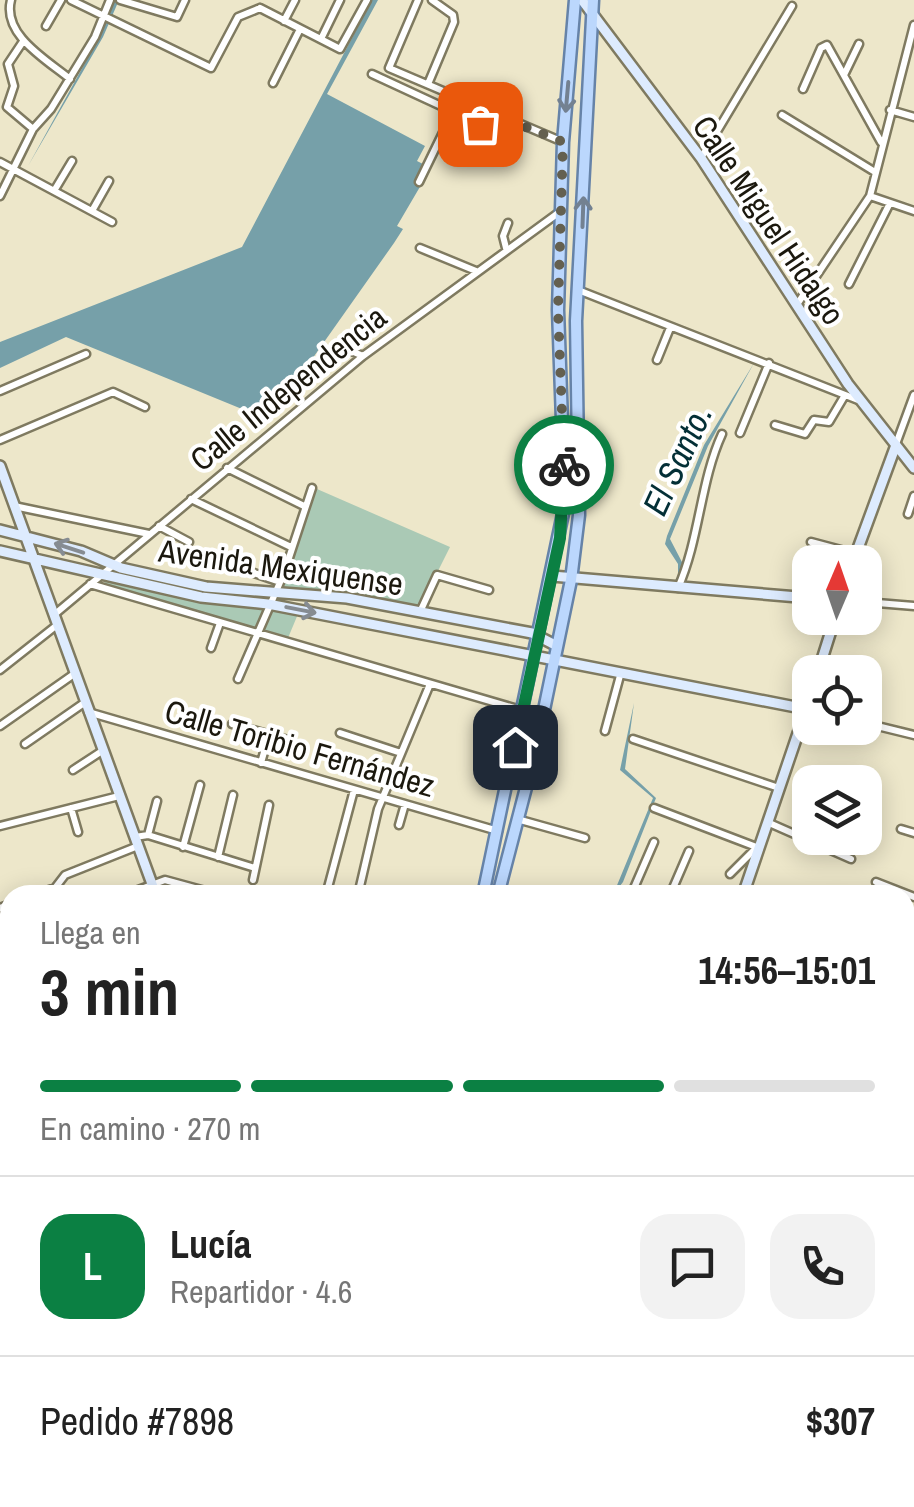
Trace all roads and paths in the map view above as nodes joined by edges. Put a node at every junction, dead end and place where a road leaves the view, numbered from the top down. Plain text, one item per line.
1 (11, 0) edge
2 (61, 0) edge
3 (71, 0) edge
4 (110, 0) edge
5 (120, 0) edge
6 (184, 0) edge
7 (295, 0) edge
8 (340, 0) edge
9 (367, 0) edge
10 (418, 0) edge
11 (432, 0) edge
12 (579, 0) edge
13 (592, 0) edge
14 (262, 4) edge
15 (792, 6) dead end
16 (592, 16) junction
17 (102, 18) junction
18 (284, 21) junction
19 (914, 25) edge
20 (46, 26) dead end
21 (300, 29) junction
22 (320, 40) junction
23 (22, 43) junction
24 (859, 44) dead end
25 (372, 74) dead end
26 (844, 75) junction
27 (70, 79) junction
28 (273, 84) dead end
29 (428, 84) junction
30 (803, 89) dead end
31 (3, 106) edge
32 (890, 110) junction
33 (453, 112) junction
34 (491, 113) junction
35 (782, 114) dead end
36 (914, 117) edge
37 (33, 128) junction
38 (563, 142) junction
39 (881, 142) junction
40 (701, 158) junction
41 (72, 161) dead end
42 (0, 162) edge
43 (15, 170) junction
44 (875, 172) junction
45 (109, 181) dead end
46 (419, 182) dead end
47 (54, 191) junction
48 (0, 196) edge
49 (870, 196) junction
50 (890, 203) junction
51 (92, 210) junction
52 (562, 210) junction
53 (914, 211) edge
54 (112, 222) dead end
55 (508, 223) dead end
56 (420, 248) dead end
57 (506, 248) junction
58 (476, 271) junction
59 (849, 284) dead end
60 (578, 290) junction
61 (798, 303) junction
62 (670, 328) junction
63 (342, 346) dead end
64 (86, 354) dead end
65 (363, 356) junction
66 (657, 360) dead end
67 (769, 363) junction
68 (0, 391) edge
69 (846, 395) junction
70 (914, 395) edge
71 (860, 401) junction
72 (144, 407) dead end
73 (774, 425) dead end
74 (740, 433) dead end
75 (722, 434) dead end
76 (0, 440) edge
77 (896, 446) junction
78 (0, 466) edge
79 (227, 468) junction
80 (914, 468) edge
81 (312, 488) dead end
82 (914, 496) edge
83 (190, 499) junction
84 (14, 506) junction
85 (304, 506) junction
86 (908, 514) dead end
87 (158, 526) junction
88 (0, 530) edge
89 (149, 534) junction
90 (26, 536) junction
91 (189, 542) dead end
92 (811, 542) dead end
93 (819, 545) edge
94 (860, 545) edge
95 (291, 547) junction
96 (0, 552) edge
97 (208, 557) dead end
98 (32, 558) junction
99 (112, 565) junction
100 (102, 574) junction
101 (552, 576) junction
102 (571, 580) junction
103 (280, 582) junction
104 (90, 584) junction
105 (678, 588) junction
106 (489, 590) dead end
107 (274, 592) junction
108 (792, 597) edge
109 (882, 603) edge
110 (268, 604) junction
111 (914, 606) edge
112 (420, 612) junction
113 (55, 620) junction
114 (220, 623) junction
115 (256, 633) junction
116 (539, 637) junction
117 (557, 646) junction
118 (210, 648) dead end
119 (535, 656) junction
120 (554, 659) junction
121 (0, 670) edge
122 (621, 672) junction
123 (74, 674) junction
124 (238, 679) dead end
125 (430, 684) junction
126 (792, 706) edge
127 (85, 707) junction
128 (522, 710) junction
129 (232, 724) dead end
130 (0, 726) edge
131 (882, 727) edge
132 (604, 731) dead end
133 (340, 732) dead end
134 (269, 734) junction
135 (914, 735) edge
136 (633, 739) dead end
137 (288, 740) dead end
138 (25, 744) dead end
139 (795, 745) edge
140 (102, 750) junction
141 (401, 753) junction
142 (261, 762) junction
143 (73, 770) dead end
144 (200, 784) dead end
145 (779, 788) junction
146 (354, 790) junction
147 (233, 795) dead end
148 (119, 796) junction
149 (383, 798) junction
150 (158, 801) dead end
151 (269, 804) dead end
152 (405, 804) junction
153 (71, 808) junction
154 (654, 808) dead end
155 (517, 819) junction
156 (767, 822) junction
157 (1, 823) edge
158 (399, 824) dead end
159 (901, 829) dead end
160 (792, 830) edge
161 (78, 832) dead end
162 (499, 832) junction
163 (914, 834) edge
164 (148, 835) junction
165 (585, 838) dead end
166 (136, 841) junction
167 (654, 842) dead end
168 (183, 846) junction
169 (758, 848) junction
170 (689, 851) dead end
171 (845, 855) edge
172 (218, 857) junction
173 (851, 859) dead end
174 (255, 868) junction
175 (730, 874) dead end
176 (253, 880) dead end
177 (876, 882) dead end
178 (57, 885) edge
179 (152, 885) edge
180 (163, 885) edge
181 (188, 885) edge
182 (329, 885) edge
183 (361, 885) edge
184 (486, 885) edge
185 (500, 885) edge
186 (635, 885) edge
187 (674, 885) edge
188 (746, 885) edge
189 (884, 885) edge

1 - 23 street
2 - 20 street
3 - 17 street
4 - 17 street
5 - 6 street
7 - 18 street
8 - 22 street
9 - 22 street
10 - 29 street
11 - 29 street
12 - 16 main road, Calle Miguel Hidalgo
12 -> 38 main road
13 - 16 main road
14 - 17 street
14 - 18 street
15 - 40 street
16 - 40 main road, Calle Miguel Hidalgo
60 -> 16 main road
17 - 27 street
18 - 21 street
19 - 32 street
21 - 22 street
21 - 28 street
23 - 27 street
23 - 31 street
24 - 26 street
25 - 33 street
26 - 30 street
26 - 39 street
27 - 37 street
29 - 34 street
31 - 37 street
32 - 36 street
32 - 39 street
33 - 34 street
33 - 46 street
34 - 38 street
35 - 44 street
37 - 43 street
38 - 52 main road
39 - 44 street
40 - 61 main road, Calle Miguel Hidalgo
41 - 47 street
42 - 43 street
43 - 47 street
43 - 48 street
44 - 49 street
45 - 51 street
47 - 51 street
49 - 50 street
49 - 61 street
50 - 53 street
50 - 59 street
51 - 54 street
52 - 57 street, Calle Independencia
52 - 101 main road
55 - 57 street
56 - 58 street
57 - 58 street, Calle Independencia
58 - 65 street, Calle Independencia
60 - 62 street
60 - 102 main road
61 - 71 main road, Calle Miguel Hidalgo
62 - 66 street
62 - 67 street
63 - 65 street
64 - 68 street
65 - 79 street, Calle Independencia
67 - 69 street
67 - 74 street
69 - 71 street
69 - 73 street
70 - 77 street
71 - 77 main road, Calle Miguel Hidalgo
72 - 76 street
75 - 105 street
77 - 80 main road, Calle Miguel Hidalgo
77 - 94 main road
78 - 84 main road
79 - 83 street, Calle Independencia
79 - 85 street
81 - 85 street
82 - 86 street
83 - 87 street, Calle Independencia
83 - 95 street
84 - 89 street
84 - 90 main road
85 - 95 street
87 - 89 street, Calle Independencia
87 - 91 street
88 - 90 main road, Avenida Mexiquense
89 - 99 street, Calle Independencia
90 - 98 main road
99 -> 90 main road, Avenida Mexiquense
92 - 93 street
95 - 103 street
96 - 98 main road, Avenida Mexiquense
97 - 103 street
98 - 100 main road, Avenida Mexiquense
98 - 113 main road
99 - 100 street, Calle Independencia
99 - 107 main road, Avenida Mexiquense
100 - 104 street, Calle Independencia
100 - 110 main road, Avenida Mexiquense
101 - 102 main road
101 - 116 main road
102 - 105 main road
102 - 117 main road
103 - 107 street
104 - 113 street, Calle Independencia
104 - 114 street
105 - 108 main road
106 - 112 street
107 - 110 street
107 - 112 main road, Avenida Mexiquense
109 - 111 street
110 - 115 street
110 -> 119 main road, Avenida Mexiquense
112 - 116 main road, Avenida Mexiquense
113 - 121 street, Calle Independencia
113 - 123 main road
114 - 115 street
114 - 118 street
115 - 124 street
115 - 125 street
116 - 117 main road, Avenida Mexiquense
116 - 119 main road
117 - 120 main road
119 - 120 main road, Avenida Mexiquense
119 - 128 main road
120 - 122 main road, Avenida Mexiquense
120 - 155 main road
122 - 126 main road, Avenida Mexiquense
122 - 132 street
123 - 127 main road
123 - 130 street
125 - 128 street
125 - 141 street
127 - 138 street
127 - 140 main road
127 - 142 street, Calle Toribio Fernández
128 - 162 main road
129 - 134 street
131 - 135 street
133 - 141 street
134 - 137 street
134 - 142 street
136 - 145 street
139 - 145 main road
140 - 143 street
140 - 148 main road
141 - 149 street
142 - 146 street, Calle Toribio Fernández
144 - 168 street
145 - 156 main road
146 - 149 street, Calle Toribio Fernández
146 - 182 street
147 - 172 street
148 - 153 street
148 - 166 main road
149 - 152 street, Calle Toribio Fernández
149 - 183 street
150 - 164 street
151 - 174 street
152 - 158 street
152 - 162 street, Calle Toribio Fernández
153 - 157 street
153 - 161 street
154 - 169 street
155 - 165 street
155 - 185 main road
156 - 160 street
156 - 169 main road
159 - 163 street
162 - 184 main road
164 - 166 street
164 - 168 street
166 - 178 street
166 - 179 main road
167 - 186 street
168 - 172 street
169 - 175 street
169 - 188 main road
170 - 187 street
171 - 173 street
172 - 174 street
174 - 176 street
177 - 189 street
180 - 181 street

